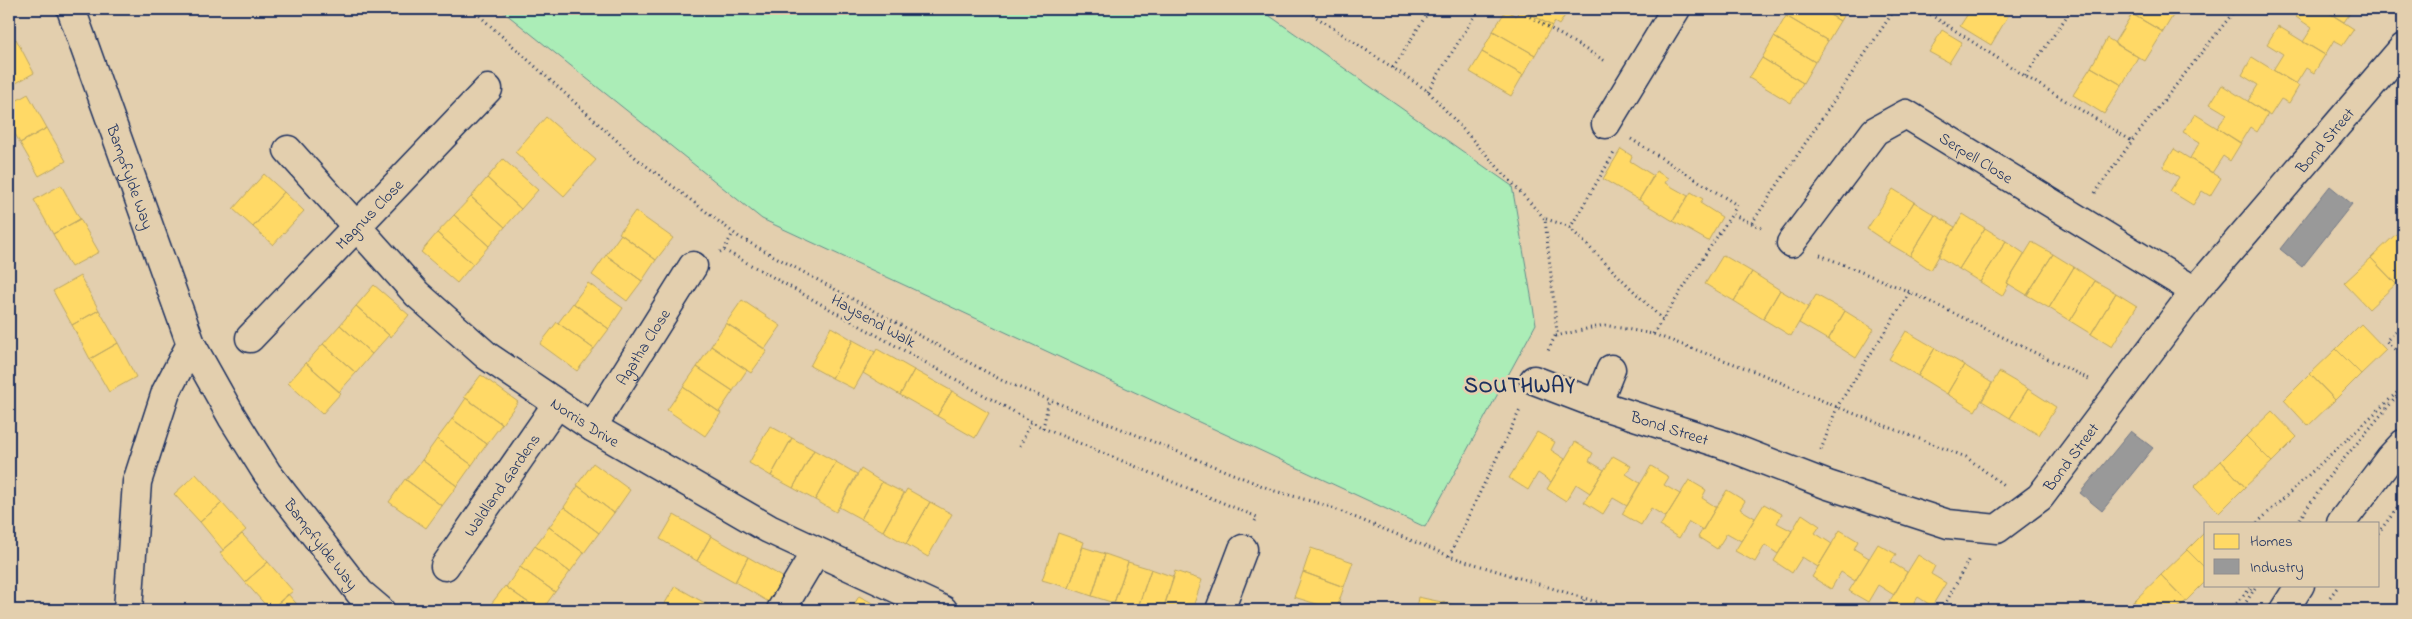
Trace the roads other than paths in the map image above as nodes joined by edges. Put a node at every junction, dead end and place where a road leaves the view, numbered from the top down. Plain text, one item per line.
1 (71, 9) edge
2 (1676, 9) edge
3 (2403, 48) edge
4 (488, 89) dead end
5 (1616, 130) road end
6 (288, 150) dead end
7 (358, 227) junction
8 (1791, 242) road end
9 (693, 266) road end
10 (2195, 291) junction
11 (250, 338) dead end
12 (191, 344) junction
13 (1611, 368) dead end
14 (1534, 380) road end
15 (557, 404) junction
16 (1596, 404) junction
17 (592, 427) junction
18 (2403, 444) edge
19 (2342, 522) edge
20 (1243, 550) road end
21 (816, 551) junction
22 (445, 566) dead end
23 (2299, 586) edge
24 (128, 610) edge
25 (380, 610) edge
26 (781, 610) edge
27 (943, 610) edge
28 (1220, 610) edge
29 (2284, 610) edge

1 - 12 street, Bampfylde Way
2 - 5 street
3 - 10 street, Bond Street
4 - 7 street, Magnus Close
6 - 7 street, Norris Drive
7 - 11 street, Magnus Close
7 - 15 street, Norris Drive
8 - 10 street, Serpell Close
9 - 17 street, Agatha Close
10 - 16 street, Bond Street
12 - 24 street
12 - 25 street, Bampfylde Way
13 - 16 street
14 - 16 street, Bond Street
15 - 17 street, Norris Drive
15 - 22 street, Waldland Gardens
17 - 21 street, Norris Drive
18 - 19 street
20 - 28 street
21 - 26 street
21 - 27 street, Norris Drive
23 - 29 street

